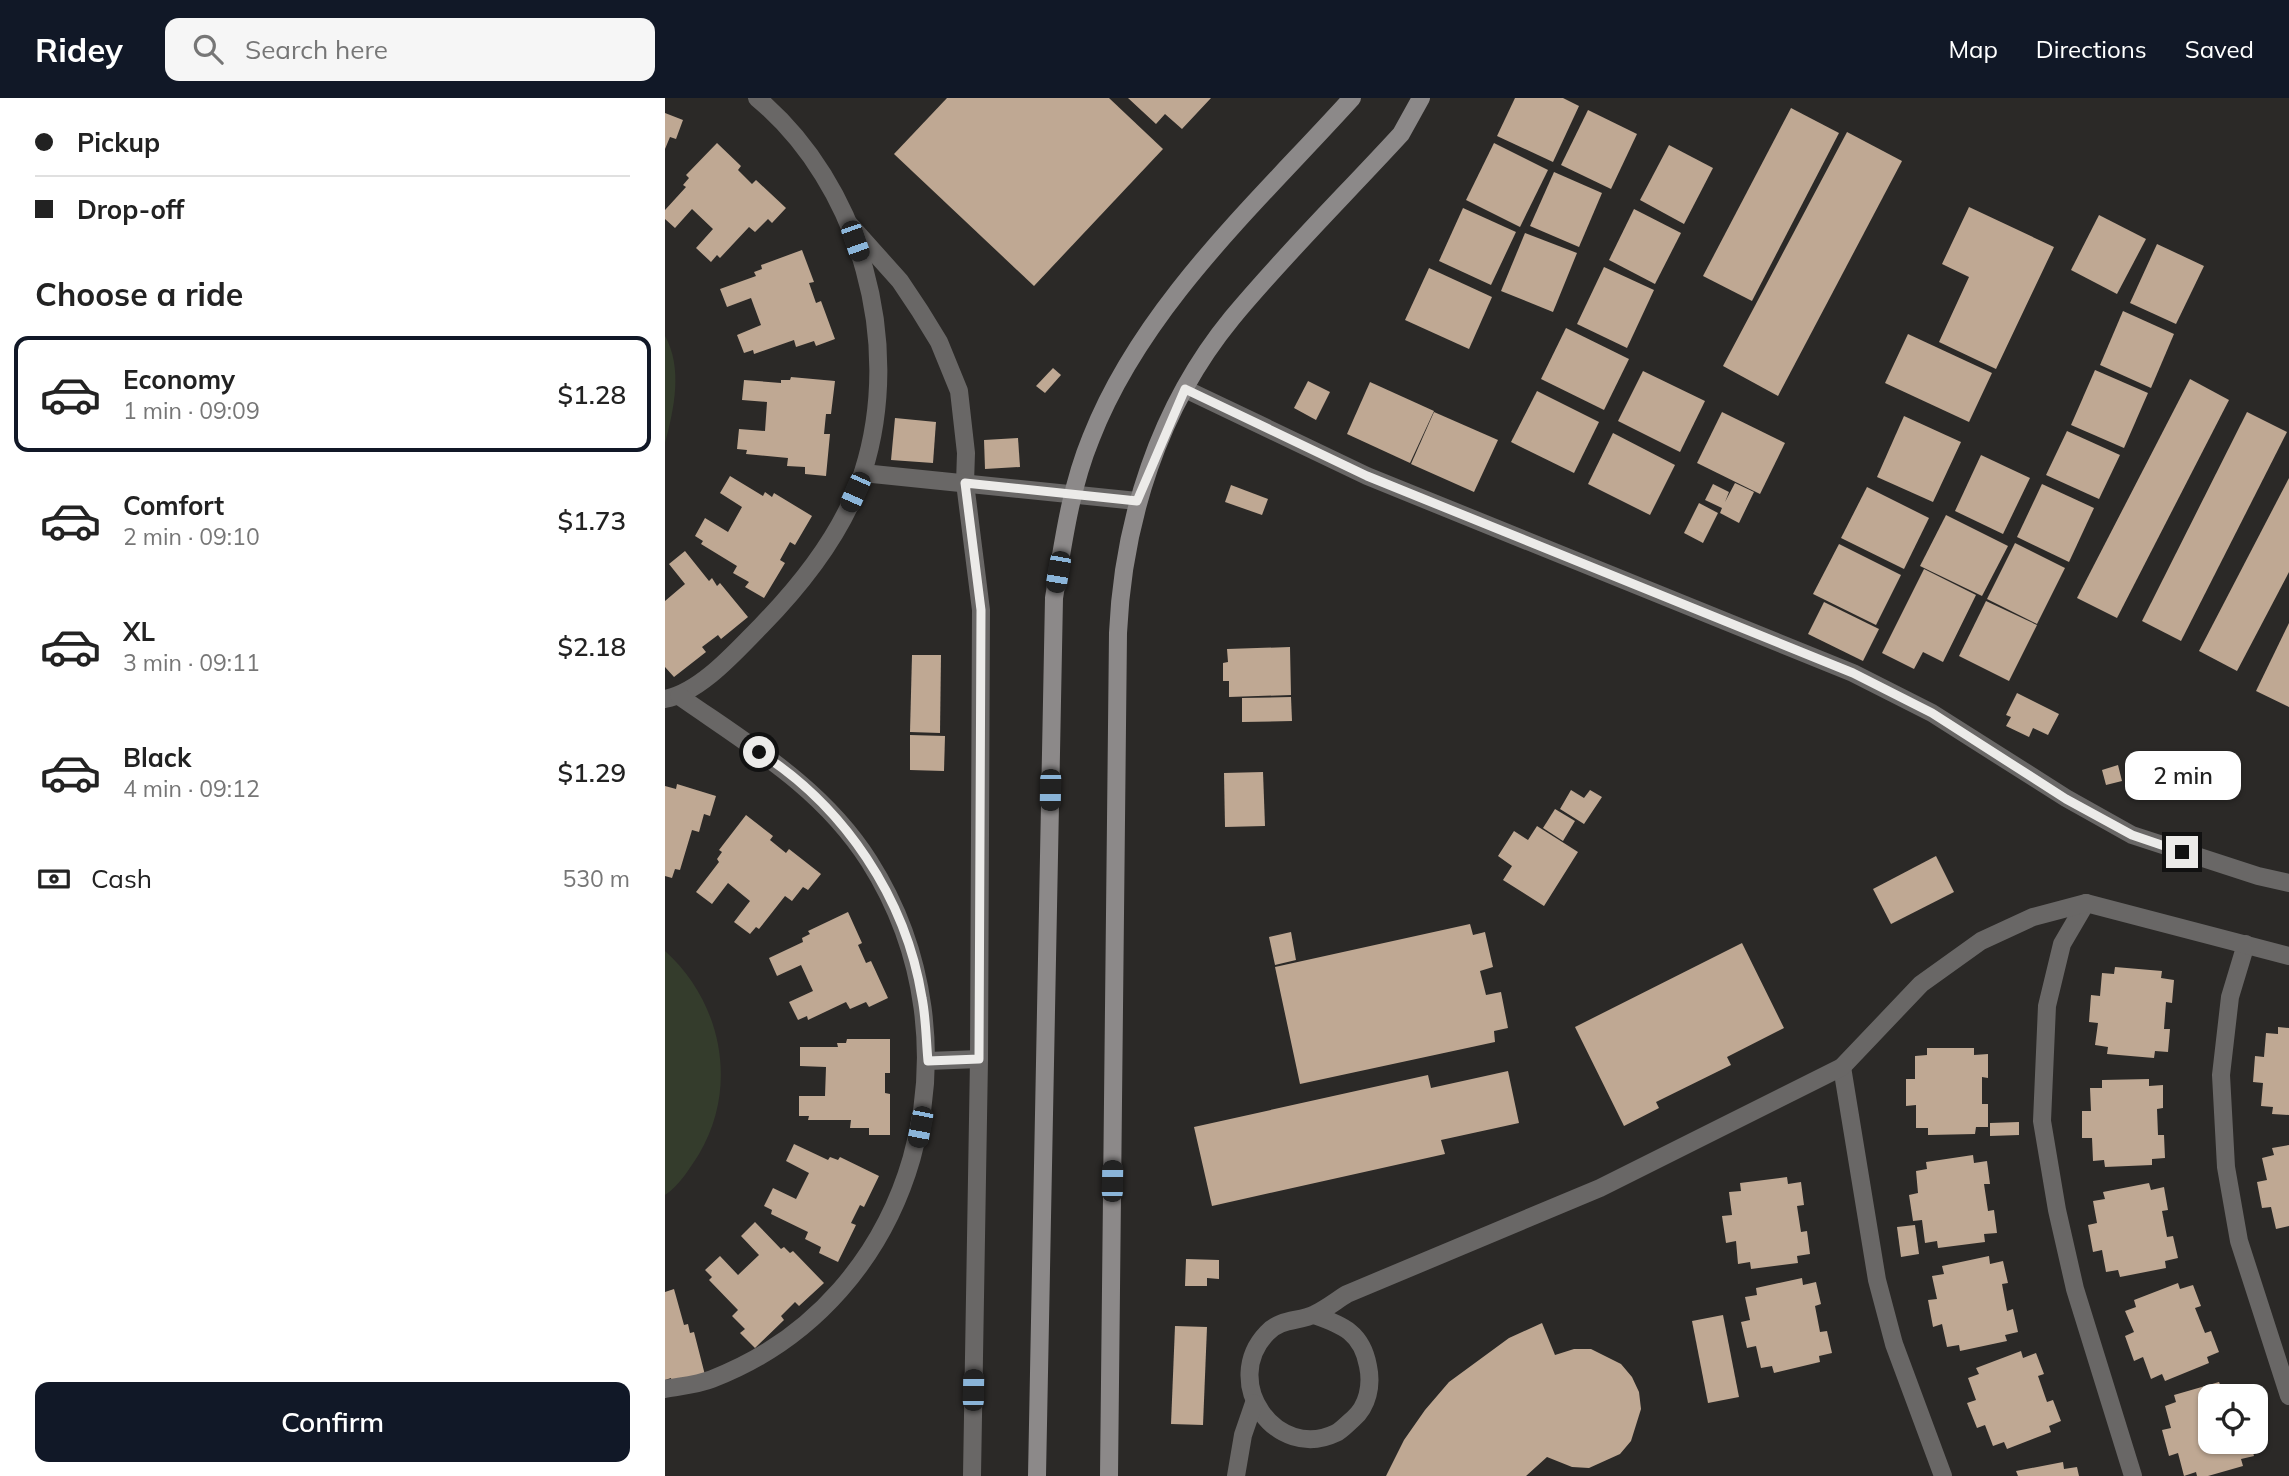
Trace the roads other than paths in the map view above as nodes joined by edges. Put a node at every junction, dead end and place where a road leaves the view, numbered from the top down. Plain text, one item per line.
1 (757, 98) edge
2 (1352, 98) edge
3 (1421, 98) edge
4 (849, 224) junction
5 (1185, 389) junction
6 (863, 472) junction
7 (965, 483) junction
8 (1072, 494) junction
9 (1137, 501) junction
10 (672, 698) edge
11 (2289, 883) edge
12 (2086, 903) junction
13 (2246, 944) junction
14 (2289, 956) edge
15 (979, 1059) junction
16 (928, 1061) junction
17 (1842, 1067) junction
18 (1314, 1315) junction
19 (665, 1389) edge
20 (2289, 1396) edge
21 (1254, 1403) junction
22 (972, 1476) edge
23 (1037, 1476) edge
24 (1109, 1476) edge
25 (1236, 1476) edge
26 (1943, 1476) edge
27 (2133, 1476) edge

1 - 4 street
2 - 8 street
3 - 5 street
4 - 6 street
4 - 7 street
5 - 9 street
5 - 11 street
6 - 7 street
6 - 10 street
7 - 8 street
7 - 15 street
8 - 9 street
8 - 23 street
9 - 24 street
10 - 16 street
12 - 13 street
12 - 17 street
12 - 27 street
13 - 14 street
13 - 20 street
15 - 16 street
15 - 22 street
16 - 19 street
17 - 18 street
17 - 26 street
18 - 21 street
18 - 21 street
21 - 25 street

